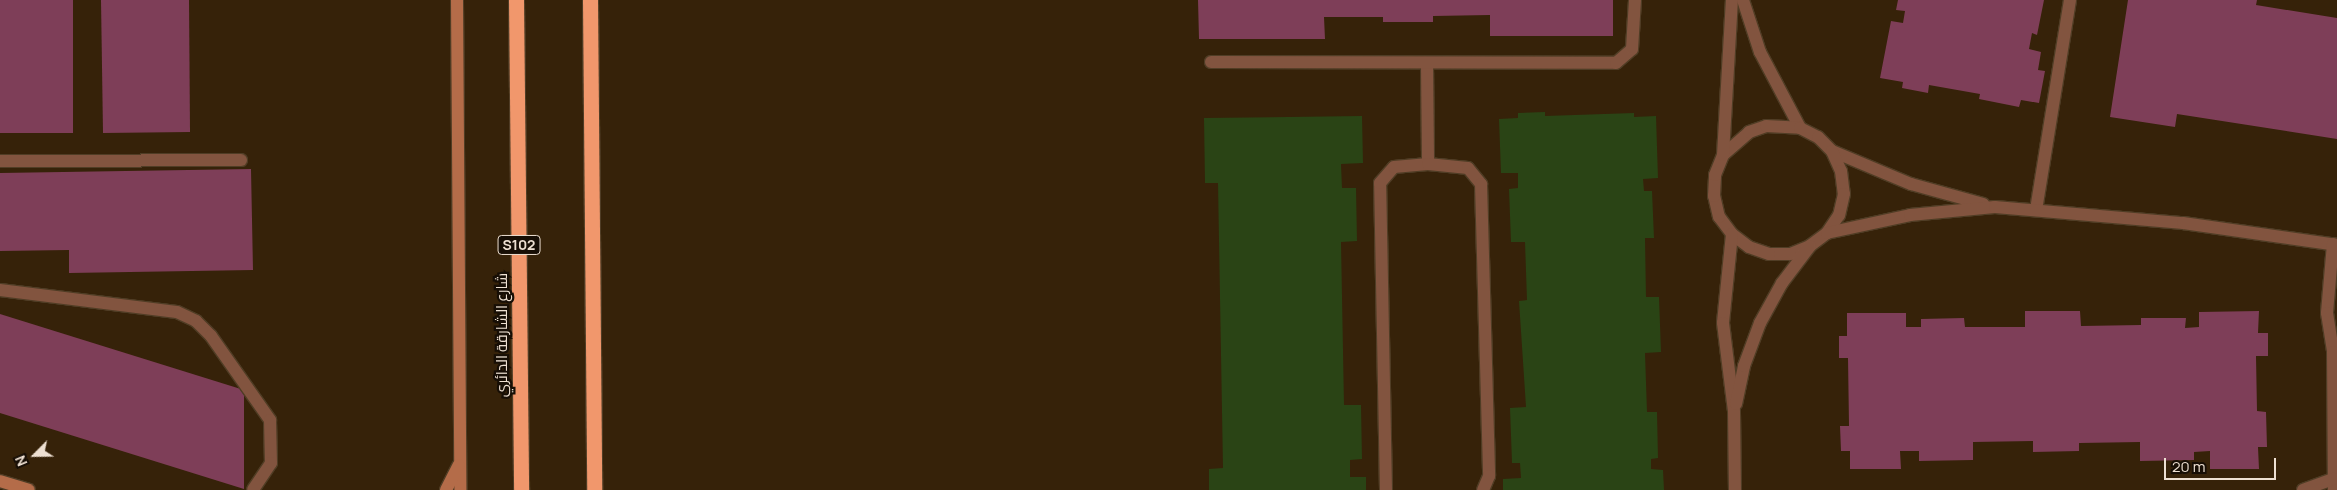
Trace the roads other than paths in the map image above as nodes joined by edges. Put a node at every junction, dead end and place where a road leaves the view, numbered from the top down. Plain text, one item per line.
1 (457, 0) edge
2 (516, 0) edge
3 (590, 0) edge
4 (1635, 0) edge
5 (1732, 0) edge
6 (1743, 0) edge
7 (2070, 0) edge
8 (1211, 62) dead end
9 (1427, 63) junction
10 (1800, 128) junction
11 (1832, 151) junction
12 (1723, 155) junction
13 (241, 160) dead end
14 (0, 161) edge
15 (1428, 164) junction
16 (1995, 207) junction
17 (2036, 210) junction
18 (1827, 233) junction
19 (1732, 234) junction
20 (2335, 244) edge
21 (1810, 246) junction
22 (0, 290) edge
23 (2335, 349) edge
24 (1734, 411) junction
25 (460, 463) junction
26 (0, 481) edge
27 (2334, 484) edge
28 (29, 490) edge
29 (253, 490) edge
30 (446, 490) edge
31 (460, 490) edge
32 (521, 490) edge
33 (594, 490) edge
34 (1386, 490) edge
35 (1482, 490) edge
36 (1735, 490) edge
37 (2303, 490) edge

1 - 25 street
2 - 32 highway, شارع الشارقة الدائري / S102
3 - 33 highway
4 - 9 street
5 - 12 street
6 - 10 street
7 - 17 street
8 - 9 street
9 - 15 street
10 - 11 street
10 - 12 street
11 - 16 street
11 - 18 street
12 - 19 street
13 - 14 street
15 - 34 street
15 - 35 street
16 - 17 street
16 - 18 street
17 - 20 street
18 - 21 street
19 - 21 street
19 - 24 street
20 - 23 street
21 - 24 street
22 - 29 street
23 - 27 street
24 - 36 street
25 - 30 street
25 - 31 street
26 - 28 street
27 - 37 street

